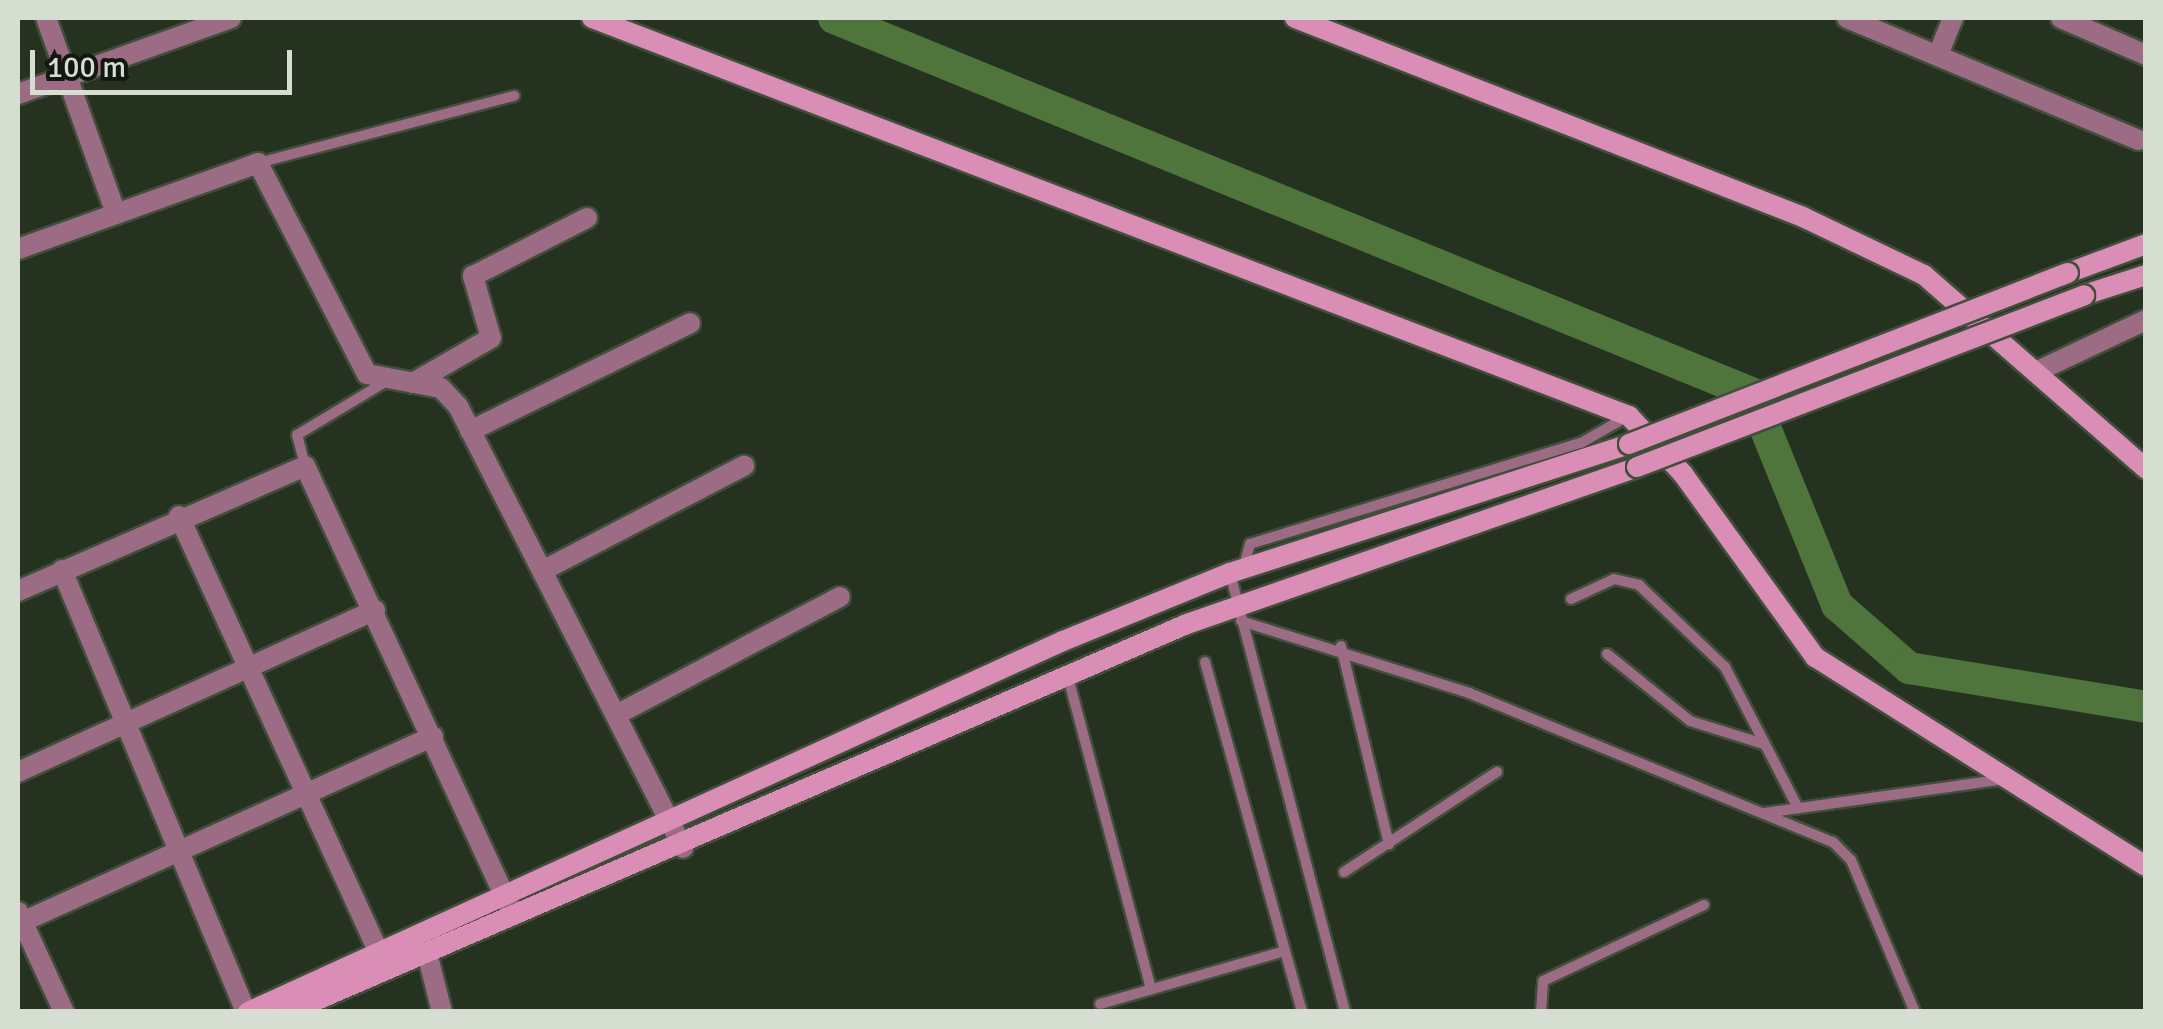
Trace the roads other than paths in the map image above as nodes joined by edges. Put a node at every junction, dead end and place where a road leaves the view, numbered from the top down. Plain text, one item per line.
1 (46, 18) edge
2 (231, 18) edge
3 (592, 18) edge
4 (1295, 18) edge
5 (1847, 18) edge
6 (1952, 18) edge
7 (2061, 18) edge
8 (1938, 54) junction
9 (2146, 55) edge
10 (68, 76) junction
11 (18, 94) edge
12 (514, 96) dead end
13 (2138, 140) dead end
14 (258, 163) junction
15 (116, 214) junction
16 (587, 218) dead end
17 (2146, 244) edge
18 (18, 249) edge
19 (2146, 275) edge
20 (2146, 320) edge
21 (690, 323) dead end
22 (2040, 370) junction
23 (382, 384) junction
24 (411, 384) junction
25 (1628, 416) junction
26 (470, 431) junction
27 (306, 466) junction
28 (744, 466) dead end
29 (2146, 469) edge
30 (179, 516) junction
31 (62, 570) junction
32 (542, 571) junction
33 (1236, 571) junction
34 (18, 590) edge
35 (840, 597) dead end
36 (1571, 600) dead end
37 (376, 610) junction
38 (1239, 614) junction
39 (1340, 646) junction
40 (1607, 654) dead end
41 (1205, 662) dead end
42 (250, 666) junction
43 (1068, 677) junction
44 (616, 715) junction
45 (129, 722) junction
46 (433, 736) junction
47 (1764, 744) junction
48 (18, 772) edge
49 (1497, 772) dead end
50 (1999, 780) junction
51 (309, 796) junction
52 (1798, 808) junction
53 (1763, 814) junction
54 (672, 824) junction
55 (1388, 844) junction
56 (683, 848) junction
57 (186, 852) junction
58 (2146, 866) edge
59 (1344, 872) dead end
60 (506, 897) junction
61 (1704, 905) dead end
62 (516, 920) junction
63 (21, 926) edge
64 (1285, 950) junction
65 (380, 953) junction
66 (428, 957) junction
67 (1151, 989) junction
68 (1100, 1004) dead end
69 (286, 1005) edge
70 (63, 1011) edge
71 (247, 1012) edge
72 (442, 1012) edge
73 (1302, 1012) edge
74 (1345, 1012) edge
75 (1541, 1012) edge
76 (1915, 1012) edge

1 - 10 street
2 - 10 street
3 - 25 street
4 - 22 street
5 - 8 street
6 - 8 street
7 - 9 street
8 - 13 street
10 - 11 street
10 - 15 street
12 - 14 lane
14 - 15 street
14 - 23 street
15 - 18 street
16 - 24 street
17 - 33 street, bridge
19 - 38 street, bridge
20 - 22 street
21 - 26 street
22 - 29 street
23 - 24 street
23 - 27 lane
24 - 26 street
25 - 33 lane
25 - 50 street
26 - 32 street
27 - 30 street
27 - 37 street
28 - 32 street
30 - 31 street
30 - 42 street
31 - 34 street
31 - 45 street
32 - 44 street
33 - 38 lane
33 - 54 street
35 - 44 street
36 - 47 lane
37 - 42 street
37 - 46 street
38 - 39 lane
38 - 43 street
38 - 74 lane
39 - 53 lane
39 - 55 lane
40 - 47 lane
41 - 64 lane
42 - 45 street
42 - 51 street
43 - 56 street
43 - 67 lane
44 - 54 street
45 - 48 street
45 - 57 street
46 - 51 street
46 - 60 street
47 - 52 lane
49 - 55 lane
50 - 52 lane
50 - 58 street
51 - 57 street
51 - 65 street
52 - 53 lane
53 - 76 lane
54 - 56 street
54 - 60 street
55 - 59 lane
56 - 62 street
57 - 63 street
57 - 71 street
60 - 62 street
60 - 65 street
61 - 75 lane
62 - 66 street
63 - 70 street
64 - 67 lane
64 - 73 lane
65 - 69 street
66 - 69 street
66 - 72 street
67 - 68 lane
69 - 71 street

